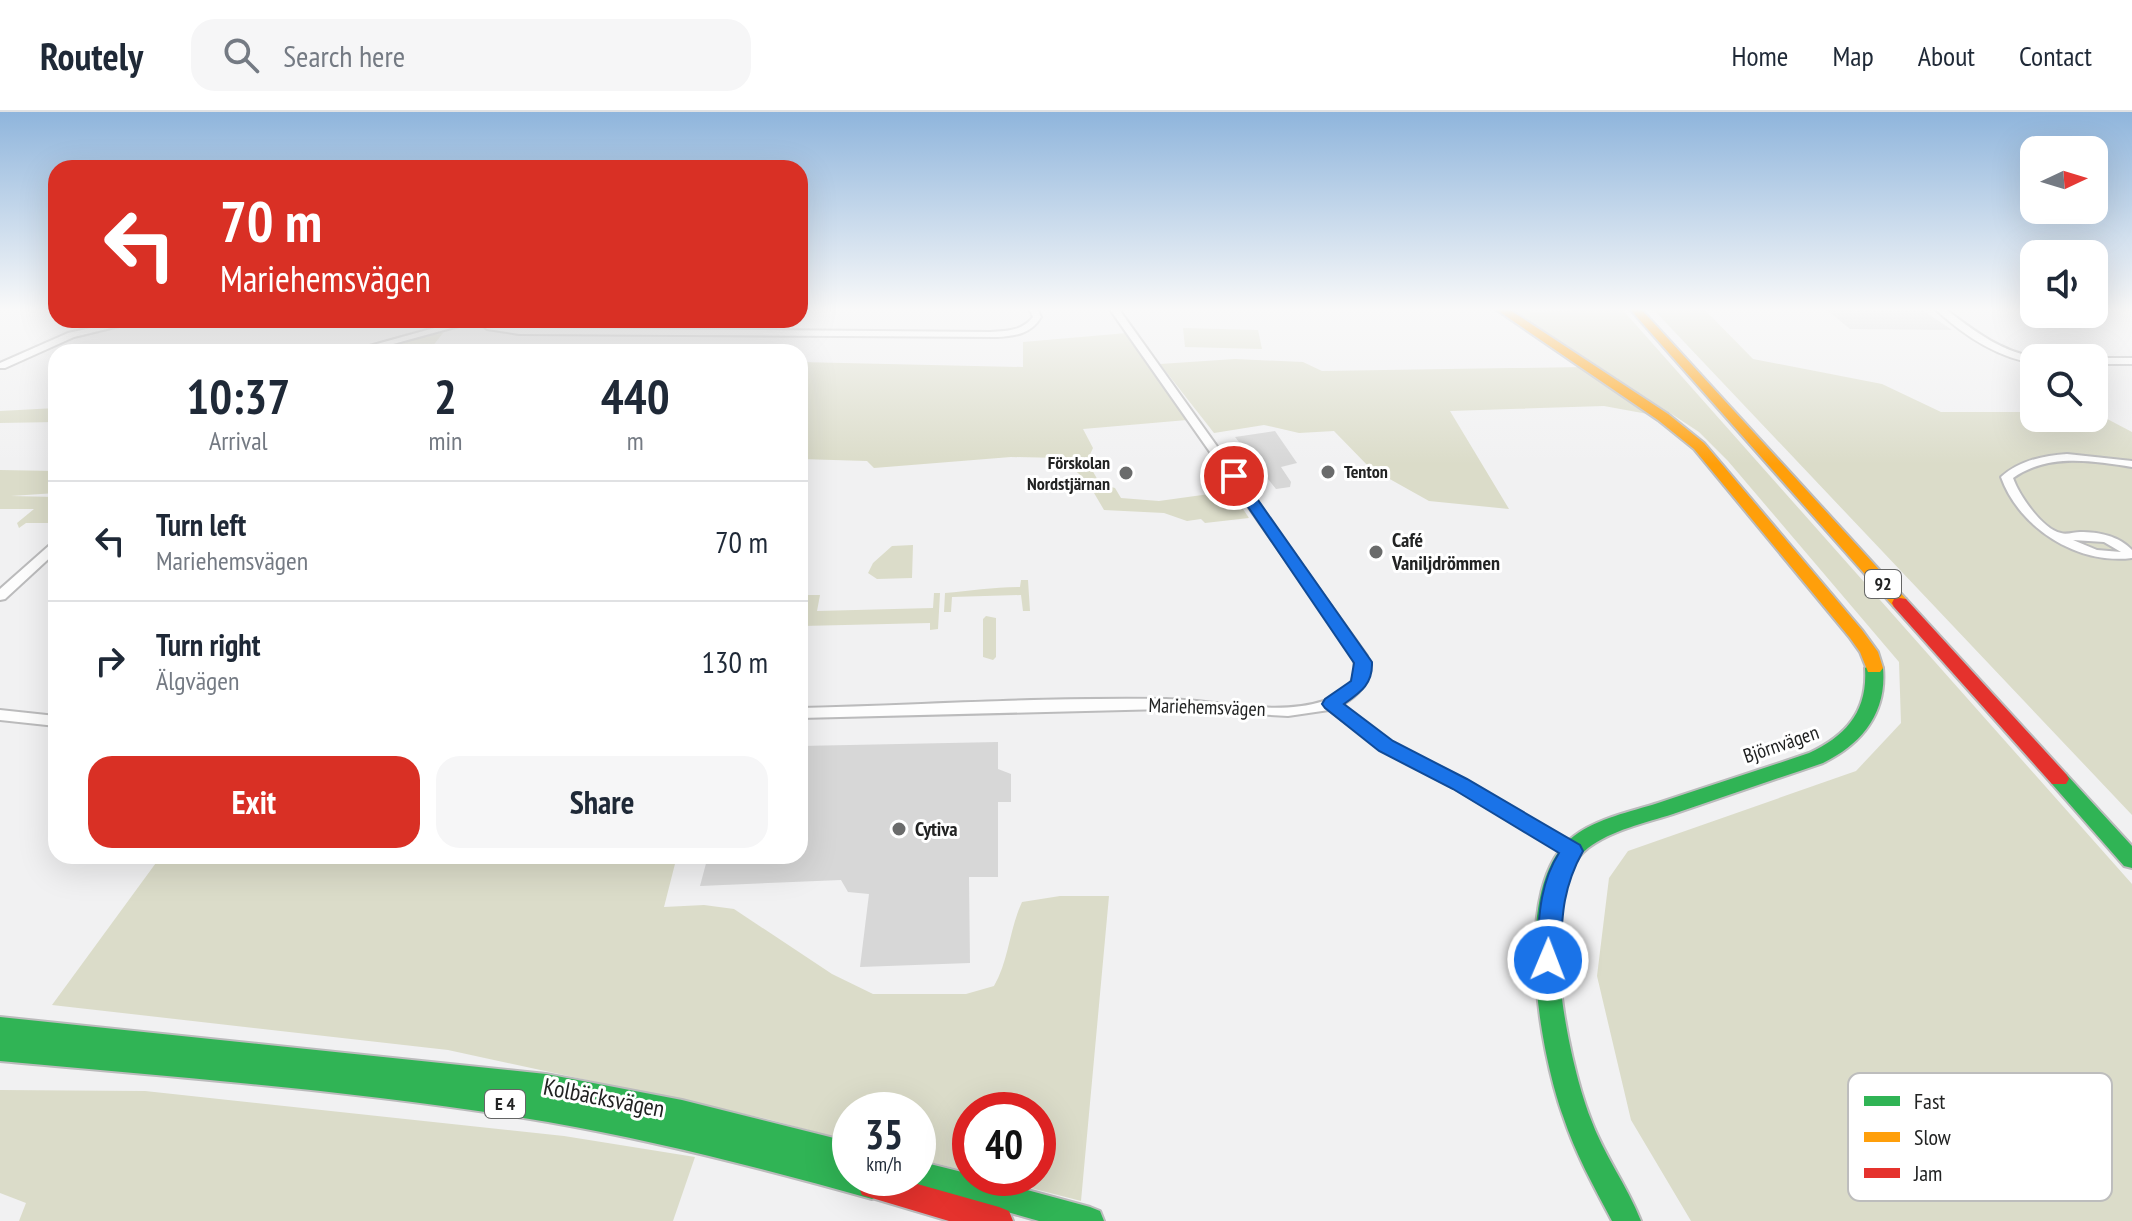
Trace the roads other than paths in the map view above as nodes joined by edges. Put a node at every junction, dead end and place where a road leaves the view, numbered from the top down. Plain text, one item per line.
1 (16, 360) edge
2 (1150, 360) edge
3 (1577, 360) edge
4 (1681, 360) edge
5 (1691, 360) edge
6 (2108, 361) edge
7 (2132, 361) edge
8 (2, 366) dead end
9 (2132, 464) edge
10 (2061, 537) dead end
11 (48, 553) edge
12 (0, 596) edge
13 (1331, 704) junction
14 (808, 713) edge
15 (0, 715) edge
16 (48, 720) edge
17 (2132, 843) edge
18 (1572, 851) junction
19 (2132, 860) edge
20 (0, 1028) edge
21 (0, 1050) edge
22 (832, 1150) edge
23 (936, 1179) edge
24 (999, 1221) edge
25 (1090, 1221) edge
26 (1627, 1221) edge

1 - 8 street
2 - 13 street
3 - 18 main road, Björnvägen
4 - 19 main road, 92
5 - 17 main road, 92
6 - 7 street
9 - 10 street
11 - 12 street
13 - 14 street, Mariehemsvägen
13 - 18 street
15 - 16 street
18 - 26 main road
20 - 22 main road, Kolbäcksvägen / E 4
21 - 24 main road, Kolbäcksvägen / E 4
23 - 25 main road

